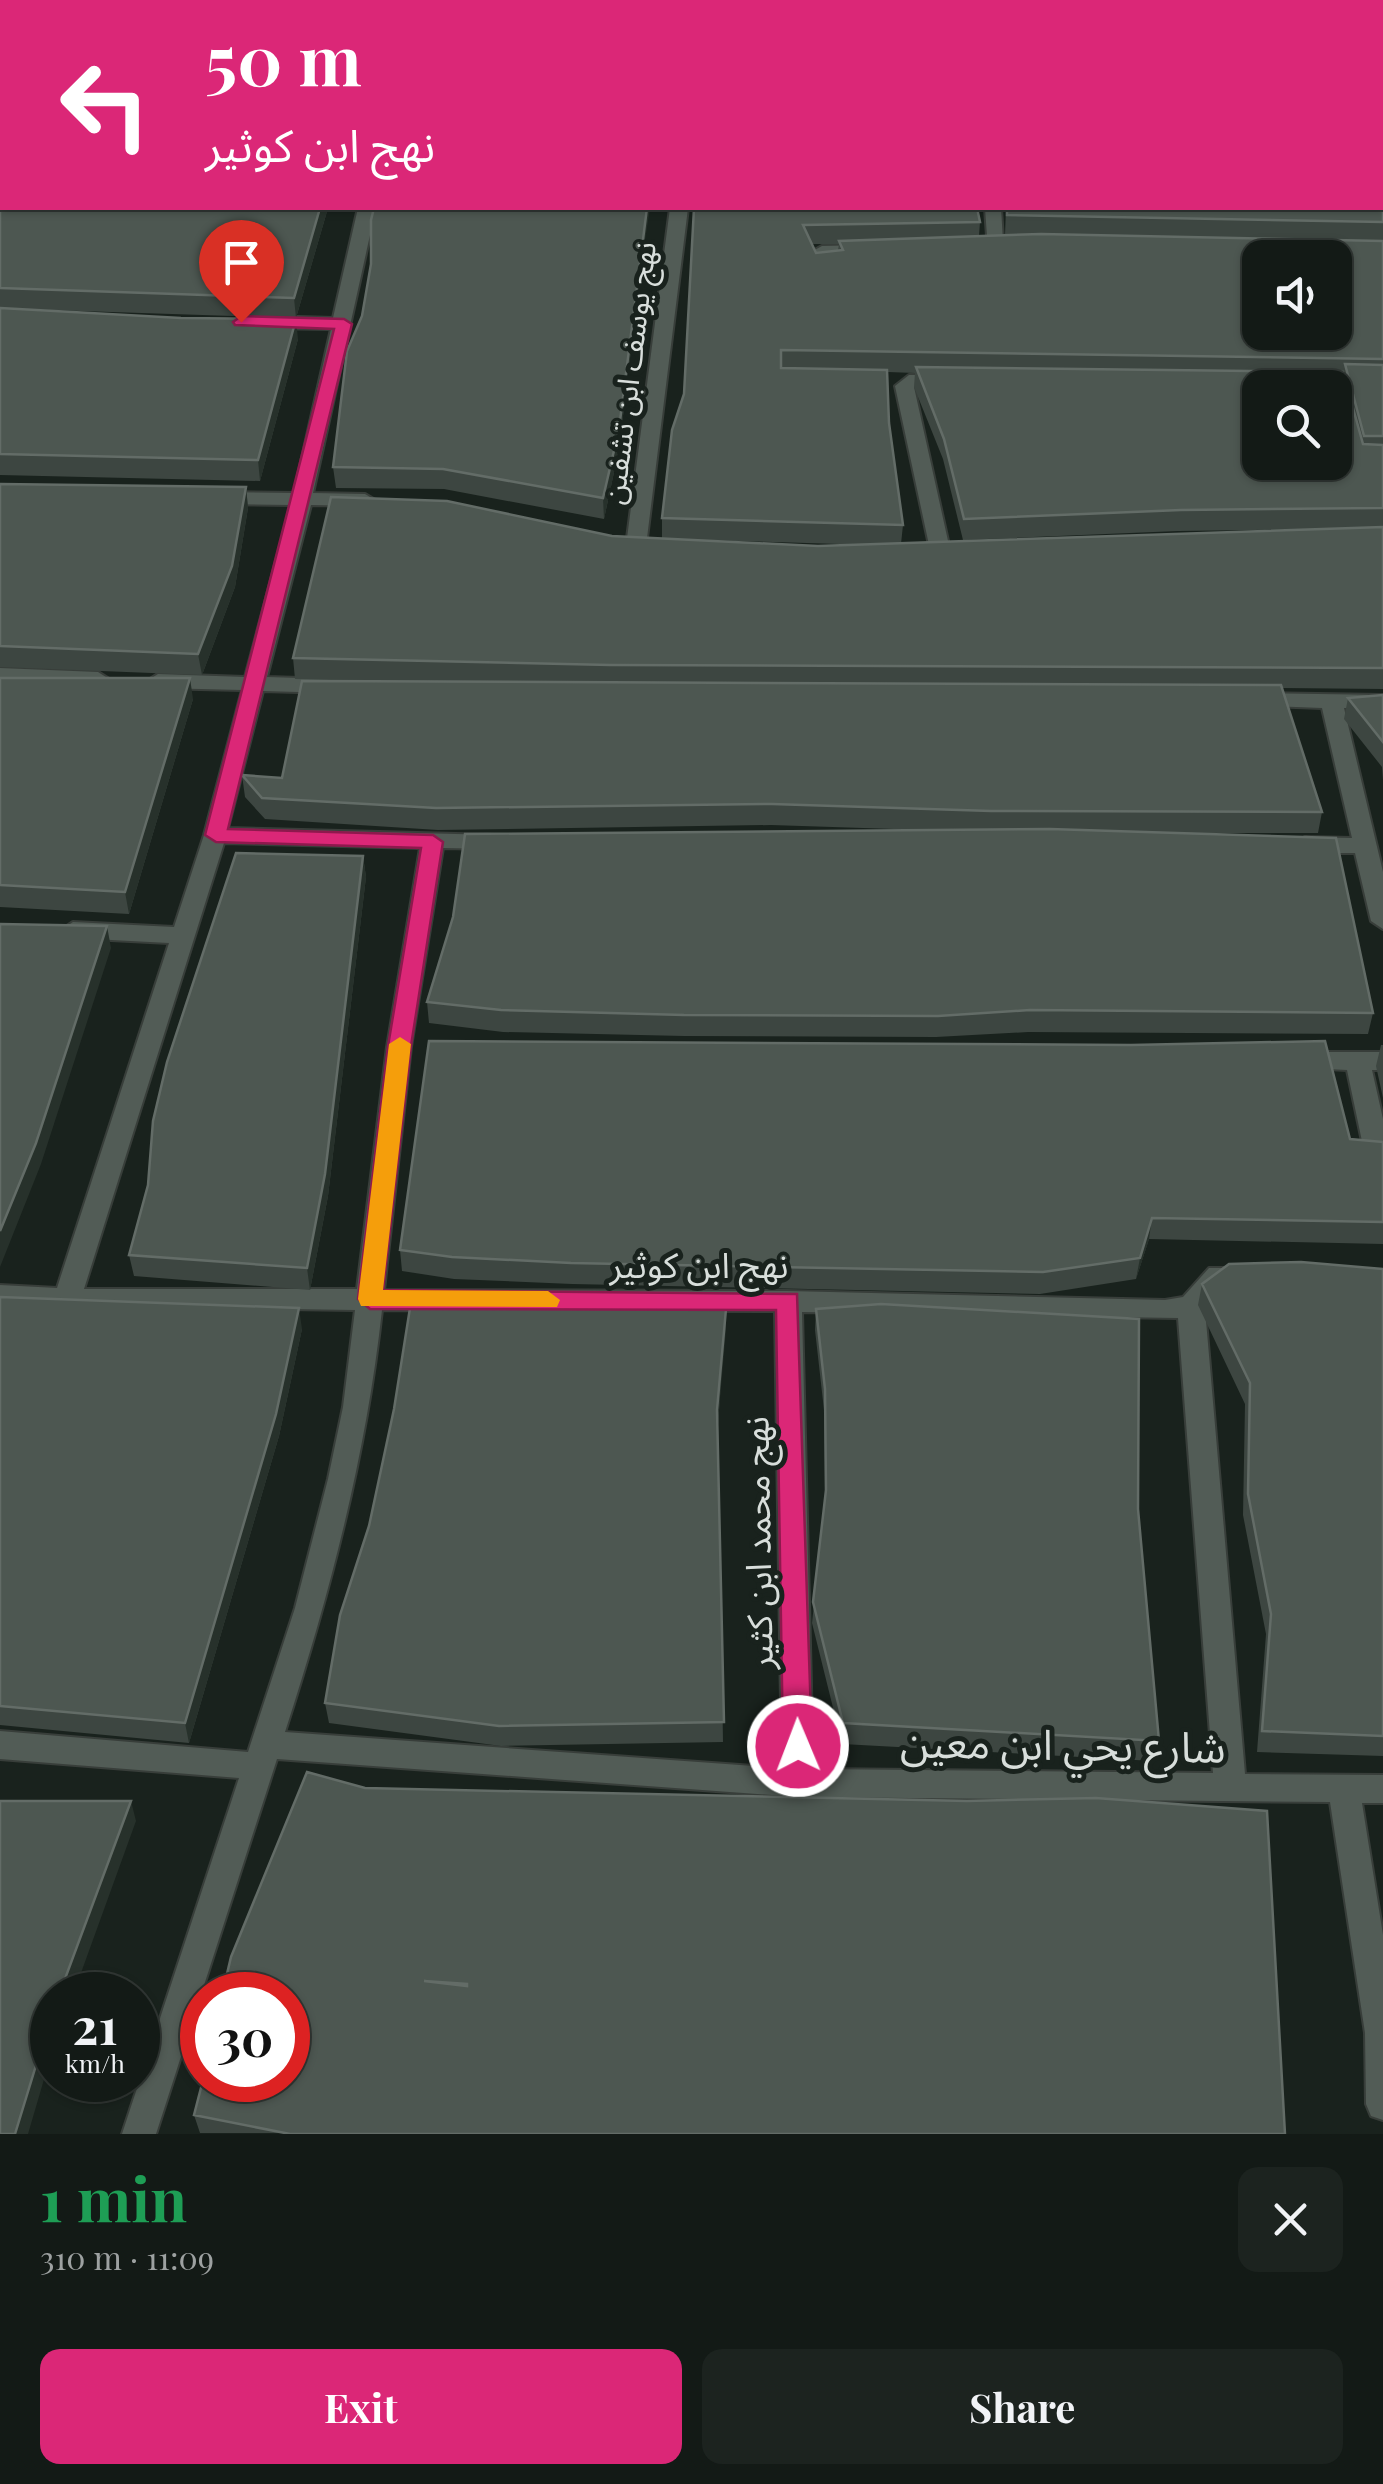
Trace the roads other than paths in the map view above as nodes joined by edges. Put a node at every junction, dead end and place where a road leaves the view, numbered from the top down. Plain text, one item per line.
1 (367, 210) edge
2 (679, 210) edge
3 (993, 210) edge
4 (1033, 247) edge
5 (880, 250) edge
6 (822, 251) edge
7 (249, 322) edge
8 (344, 324) junction
9 (968, 381) edge
10 (189, 497) edge
11 (302, 500) junction
12 (387, 500) edge
13 (660, 550) edge
14 (942, 559) edge
15 (0, 675) edge
16 (256, 685) junction
17 (353, 687) edge
18 (1232, 699) edge
19 (1332, 701) junction
20 (1383, 702) edge
21 (216, 835) junction
22 (433, 842) junction
23 (512, 842) edge
24 (1286, 845) edge
25 (1366, 846) junction
26 (1383, 921) edge
27 (55, 929) edge
28 (183, 936) junction
29 (1279, 1061) edge
30 (1370, 1061) edge
31 (1376, 1146) edge
32 (1246, 1274) edge
33 (0, 1296) edge
34 (370, 1299) junction
35 (67, 1300) junction
36 (788, 1301) junction
37 (1190, 1306) junction
38 (0, 1745) edge
39 (259, 1755) junction
40 (798, 1783) junction
41 (1230, 1786) junction
42 (1383, 1789) edge
43 (1344, 1790) junction
44 (1382, 2034) edge
45 (1383, 2104) edge
46 (138, 2134) edge

1 - 8 street
2 - 13 street, نهج يوسف ابن تشفين
3 - 4 street
5 - 6 street
7 - 8 street
8 - 11 street
9 - 14 street
10 - 11 street
11 - 12 street
11 - 16 street
15 - 16 street
16 - 17 street
16 - 21 street
18 - 19 street
19 - 20 street
19 - 25 street
21 - 22 street
21 - 28 street
22 - 23 street
22 - 34 street
24 - 25 street
25 - 26 street
27 - 28 street
28 - 35 street
29 - 30 street
30 - 31 street
32 - 37 street
33 - 35 street, نهج ابن كوثير
34 - 35 street, نهج ابن كوثير
34 - 36 street, نهج ابن كوثير
34 - 39 street
36 - 37 street, نهج ابن كوثير
36 - 40 street, نهج محمد ابن كثير
37 - 41 street
38 - 39 street, شارع يحي ابن معين
39 - 40 street, شارع يحي ابن معين
39 - 46 street
40 - 41 street, شارع يحي ابن معين
41 - 43 street, شارع يحي ابن معين
42 - 43 street, شارع يحي ابن معين
43 - 44 street
44 - 45 street

